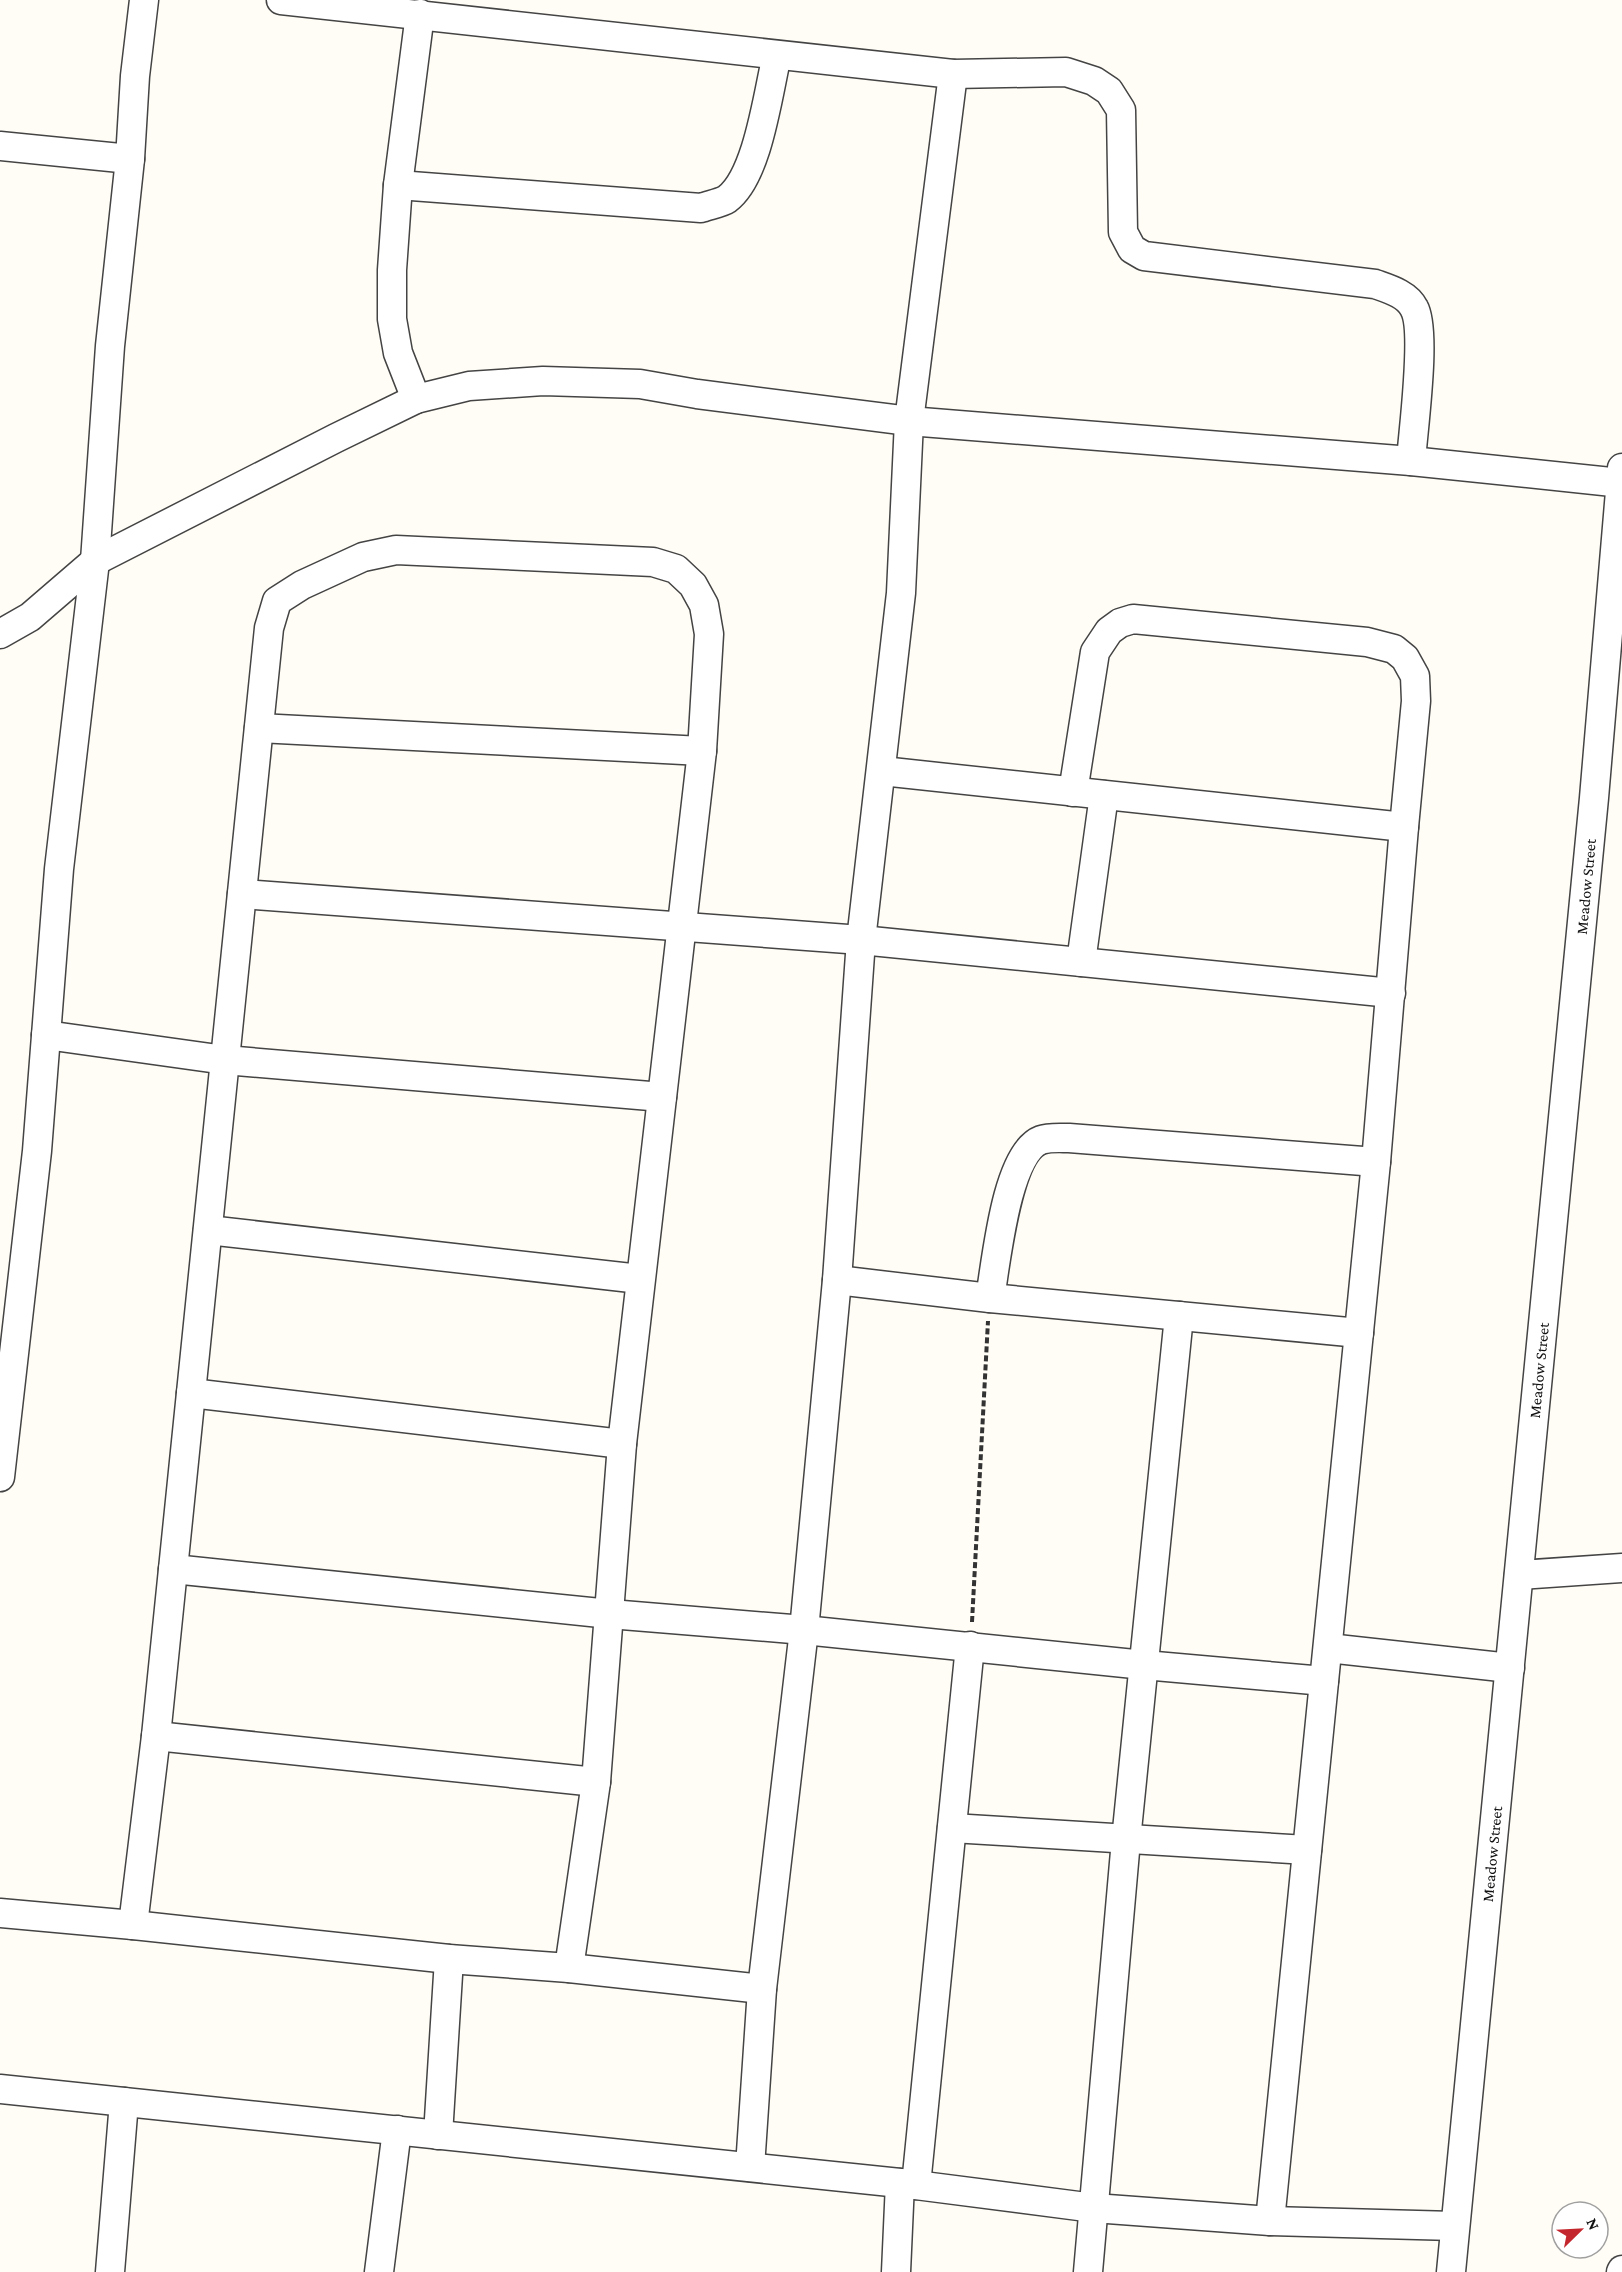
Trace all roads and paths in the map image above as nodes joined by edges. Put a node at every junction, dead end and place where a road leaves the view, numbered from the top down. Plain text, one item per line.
1 (144, 0) edge
2 (281, 0) edge
3 (420, 14) junction
4 (777, 55) junction
5 (953, 74) junction
6 (0, 146) edge
7 (130, 159) junction
8 (398, 185) junction
9 (416, 399) junction
10 (909, 421) junction
11 (1411, 461) junction
12 (1622, 478) edge
13 (95, 561) junction
14 (0, 634) edge
15 (259, 728) junction
16 (702, 751) junction
17 (882, 771) junction
18 (1073, 792) junction
19 (1104, 795) junction
20 (1404, 827) junction
21 (242, 894) junction
22 (682, 927) junction
23 (861, 940) junction
24 (1081, 962) junction
25 (1390, 993) junction
26 (46, 1035) junction
27 (225, 1060) junction
28 (662, 1097) junction
29 (1376, 1162) junction
30 (208, 1230) junction
31 (640, 1279) junction
32 (837, 1280) junction
33 (990, 1299) junction
34 (1179, 1316) junction
35 (1359, 1333) junction
36 (7, 1353) edge
37 (191, 1393) junction
38 (622, 1444) junction
39 (0, 1477) edge
40 (1622, 1568) edge
41 (173, 1569) junction
42 (1519, 1575) junction
43 (610, 1614) junction
44 (804, 1630) junction
45 (970, 1646) junction
46 (1328, 1648) junction
47 (1144, 1665) junction
48 (1510, 1668) junction
49 (1324, 1681) junction
50 (156, 1736) junction
51 (596, 1782) junction
52 (952, 1828) junction
53 (1126, 1840) junction
54 (1308, 1850) junction
55 (0, 1913) edge
56 (133, 1925) junction
57 (449, 1959) junction
58 (569, 1968) junction
59 (762, 1989) junction
60 (0, 2089) edge
61 (124, 2102) junction
62 (397, 2130) junction
63 (438, 2135) junction
64 (750, 2167) junction
65 (908, 2184) junction
66 (1094, 2208) junction
67 (1270, 2222) junction
68 (1454, 2226) junction
69 (110, 2272) edge
70 (379, 2272) edge
71 (896, 2272) edge
72 (1088, 2272) edge
73 (1451, 2272) edge

1 - 7 street
2 - 3 street
3 - 4 street
3 - 8 street
4 - 5 street
4 - 8 street
5 - 10 street
5 - 11 street
6 - 7 street
7 - 13 street
8 - 9 street
9 - 10 street
9 - 13 street
10 - 11 street
10 - 17 street
11 - 12 street
12 - 42 street, Meadow Street
13 - 14 street
13 - 26 street
15 - 16 street
15 - 16 street
15 - 21 street
16 - 22 street
17 - 18 street
17 - 23 street
18 - 19 street
18 - 20 street
19 - 20 street
19 - 24 street
20 - 25 street
21 - 22 street
21 - 27 street
22 - 23 street
22 - 28 street
23 - 24 street
23 - 32 street
24 - 25 street
25 - 29 street
26 - 27 street
26 - 36 street
27 - 28 street
27 - 30 street
28 - 31 street
29 - 33 street
29 - 35 street
30 - 31 street
30 - 37 street
31 - 38 street
32 - 33 street
32 - 44 street
33 - 34 street
33 - 45 path
34 - 35 street
34 - 47 street
35 - 46 street
36 - 39 street
37 - 38 street
37 - 41 street
38 - 43 street
40 - 42 street
41 - 43 street
41 - 50 street
42 - 48 street, Meadow Street
43 - 44 street
43 - 51 street
44 - 45 street
44 - 59 street
45 - 47 street
45 - 52 street
46 - 48 street
46 - 49 street
47 - 49 street
47 - 53 street
48 - 68 street, Meadow Street
49 - 54 street
50 - 51 street
50 - 56 street
51 - 58 street
52 - 53 street
52 - 65 street
53 - 54 street
53 - 66 street
54 - 67 street
55 - 56 street
56 - 57 street
57 - 58 street
57 - 63 street
58 - 59 street
59 - 64 street
60 - 61 street
61 - 62 street
61 - 69 street
62 - 63 street
62 - 70 street
63 - 64 street
64 - 65 street
65 - 66 street
65 - 71 street
66 - 67 street
66 - 72 street
67 - 68 street
68 - 73 street, Meadow Street

